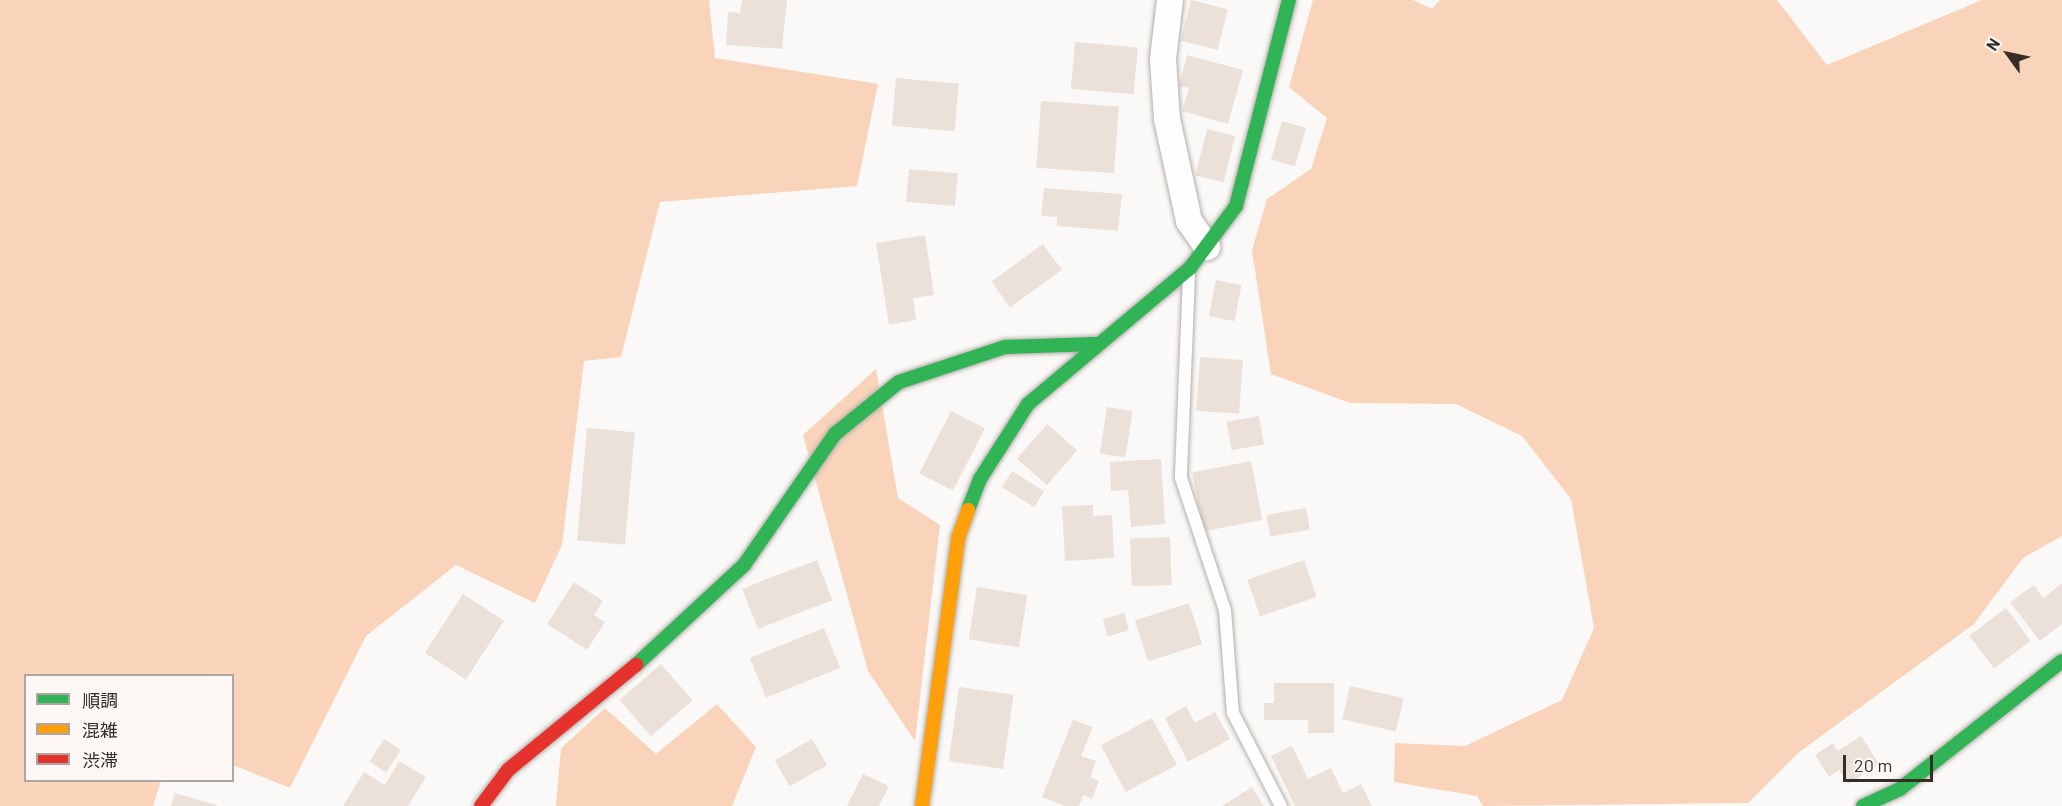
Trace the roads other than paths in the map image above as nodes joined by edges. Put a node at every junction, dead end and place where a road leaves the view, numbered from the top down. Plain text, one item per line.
1 (1170, 0) edge
2 (1289, 0) edge
3 (1207, 247) junction
4 (1190, 268) junction
5 (1096, 344) junction
6 (2062, 661) edge
7 (481, 806) edge
8 (922, 806) edge
9 (1281, 806) edge
10 (1863, 806) edge

1 - 3 street
2 - 3 street
3 - 4 street
4 - 5 street
4 - 9 lane
5 - 7 street
5 - 8 street
6 - 10 street

